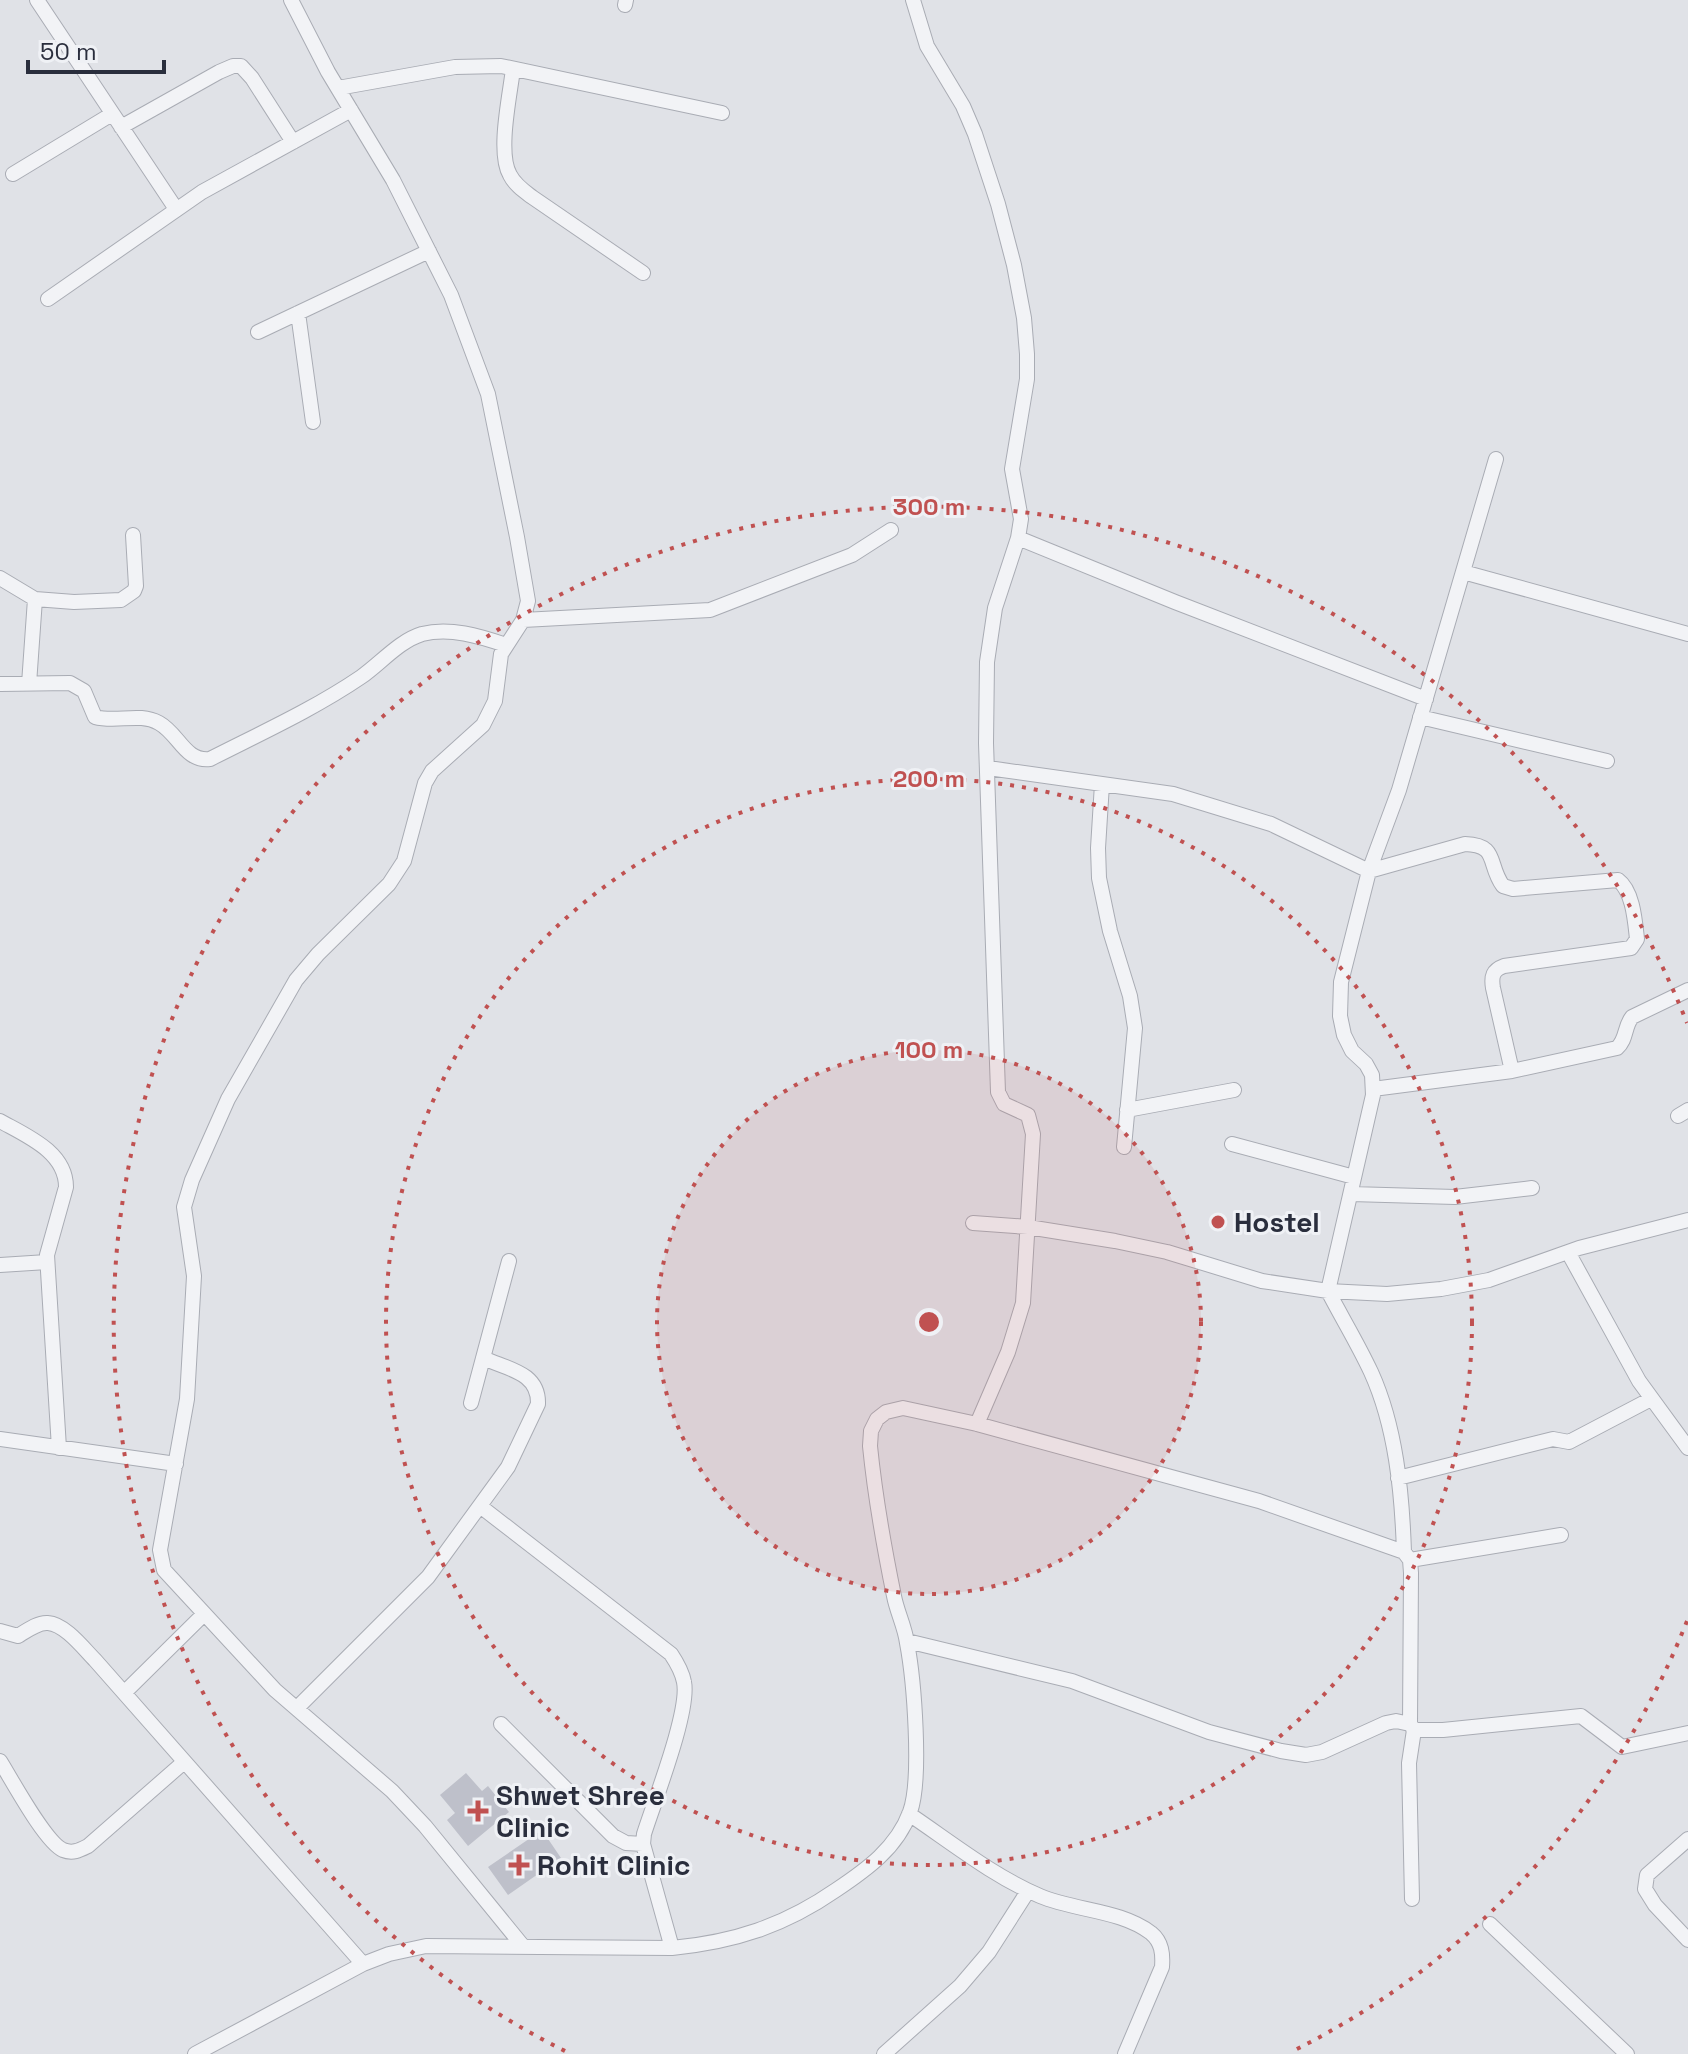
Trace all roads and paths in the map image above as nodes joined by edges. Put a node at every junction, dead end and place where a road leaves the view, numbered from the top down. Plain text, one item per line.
1 (37, 0) edge
2 (291, 0) edge
3 (913, 0) edge
4 (513, 69) junction
5 (338, 88) junction
6 (351, 110) junction
7 (722, 113) dead end
8 (112, 114) junction
9 (121, 127) junction
10 (293, 142) junction
11 (13, 174) dead end
12 (176, 209) junction
13 (429, 251) junction
14 (643, 273) dead end
15 (48, 299) dead end
16 (298, 313) junction
17 (258, 332) dead end
18 (313, 422) dead end
19 (1496, 459) dead end
20 (891, 530) dead end
21 (133, 535) dead end
22 (1018, 538) junction
23 (1463, 572) junction
24 (0, 578) edge
25 (35, 599) junction
26 (523, 620) junction
27 (1688, 634) edge
28 (506, 645) junction
29 (0, 684) edge
30 (29, 684) junction
31 (1426, 699) junction
32 (1420, 717) junction
33 (1607, 761) dead end
34 (988, 768) junction
35 (1102, 784) junction
36 (1369, 871) junction
37 (1688, 990) edge
38 (1512, 1071) junction
39 (1373, 1089) junction
40 (1234, 1090) dead end
41 (1127, 1110) junction
42 (0, 1121) edge
43 (1232, 1144) dead end
44 (1124, 1147) dead end
45 (1354, 1177) junction
46 (1532, 1188) dead end
47 (1351, 1194) junction
48 (1688, 1220) edge
49 (973, 1223) dead end
50 (1028, 1227) junction
51 (1568, 1252) junction
52 (509, 1261) dead end
53 (47, 1262) junction
54 (0, 1265) edge
55 (1328, 1291) junction
56 (483, 1358) junction
57 (1651, 1399) junction
58 (471, 1403) dead end
59 (977, 1424) junction
60 (0, 1439) edge
61 (59, 1448) junction
62 (1688, 1448) edge
63 (176, 1464) junction
64 (1398, 1478) junction
65 (480, 1506) junction
66 (1561, 1535) dead end
67 (1407, 1556) junction
68 (204, 1614) junction
69 (0, 1631) edge
70 (907, 1641) junction
71 (124, 1693) junction
72 (297, 1708) junction
73 (501, 1724) dead end
74 (1412, 1727) junction
75 (1688, 1733) edge
76 (0, 1762) edge
77 (184, 1762) junction
78 (909, 1814) junction
79 (1688, 1839) edge
80 (643, 1844) junction
81 (1028, 1891) junction
82 (1412, 1899) dead end
83 (1490, 1924) dead end
84 (1688, 1940) edge
85 (522, 1945) junction
86 (672, 1948) junction
87 (363, 1964) junction
88 (195, 2054) edge
89 (884, 2054) edge
90 (1125, 2054) edge
91 (1627, 2054) edge

1 - 8 street
2 - 5 street
3 - 22 street
4 - 5 street
4 - 7 street
4 - 14 street
5 - 6 street
6 - 10 street
6 - 13 street
8 - 9 street
8 - 11 street
9 - 10 street
9 - 12 street
10 - 12 street
12 - 15 street
13 - 16 street
13 - 26 street
16 - 17 street
16 - 18 street
19 - 23 street
20 - 26 street
21 - 25 street
22 - 31 street
22 - 34 street
23 - 27 street
23 - 31 street
24 - 25 street
25 - 30 street
26 - 28 street
28 - 30 street
28 - 63 street
29 - 30 street
31 - 32 street
32 - 33 street
32 - 36 street
34 - 35 street
34 - 50 street
35 - 36 street
35 - 41 street
36 - 38 street
36 - 39 street
37 - 38 street
38 - 39 street
39 - 45 street
40 - 41 street
41 - 44 street
42 - 53 street
43 - 45 street
45 - 47 street
46 - 47 street
47 - 55 street
48 - 51 street
49 - 50 street
50 - 55 street
50 - 59 street
51 - 55 street
51 - 57 street
52 - 56 street
53 - 54 street
53 - 61 street
55 - 64 street
56 - 58 street
56 - 65 street
57 - 62 street
57 - 64 street
59 - 67 street
59 - 70 street
60 - 61 street
61 - 63 street
63 - 68 street
64 - 67 street
65 - 72 street
65 - 80 street
66 - 67 street
67 - 74 street
68 - 71 street
68 - 72 street
69 - 71 street
70 - 74 street
70 - 78 street
71 - 77 street
72 - 85 street
73 - 80 street
74 - 75 street
74 - 82 street
76 - 77 street
77 - 87 street
78 - 81 street
78 - 86 street
79 - 84 street
80 - 86 street
81 - 89 street
81 - 90 street
83 - 91 street
85 - 86 street
85 - 87 street
87 - 88 street

